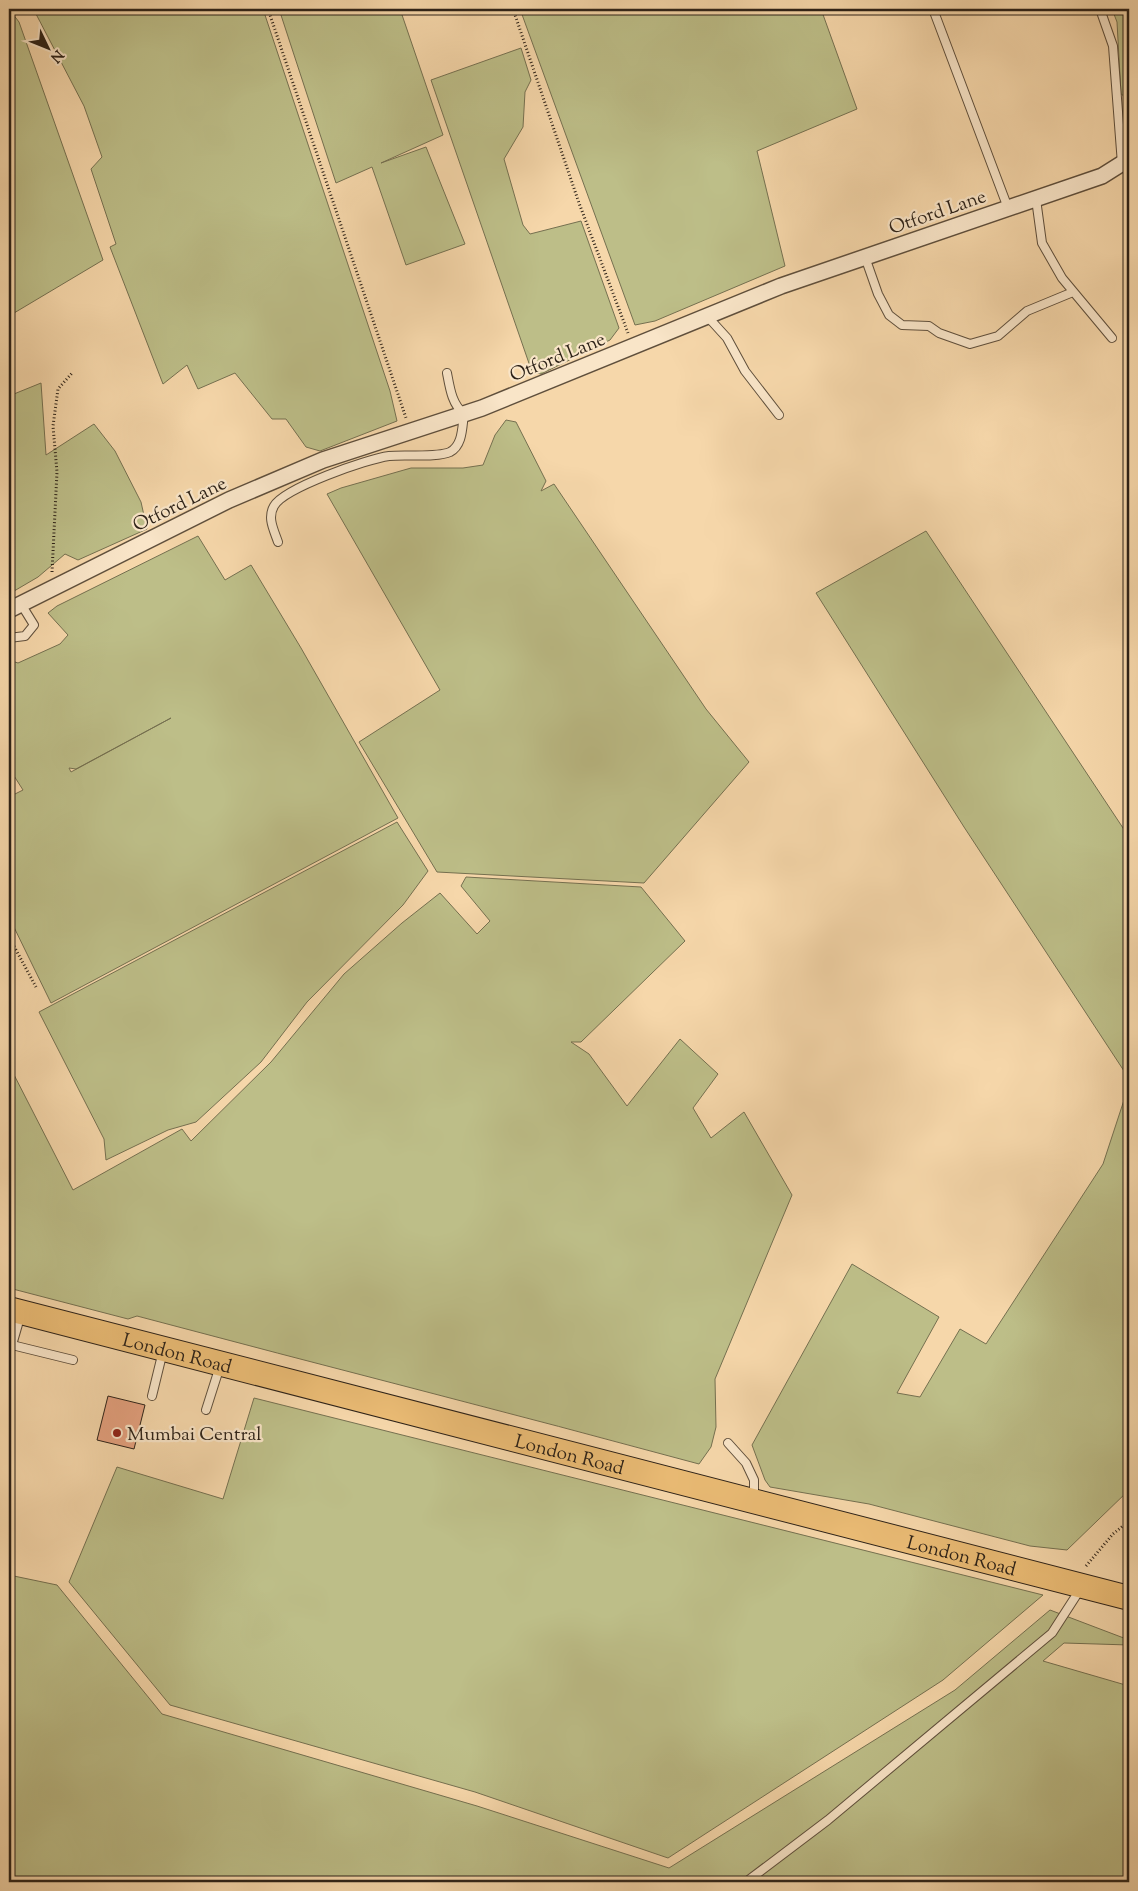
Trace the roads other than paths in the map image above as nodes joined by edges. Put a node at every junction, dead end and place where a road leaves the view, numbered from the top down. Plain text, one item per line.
1 (933, 9) edge
2 (1100, 9) edge
3 (1126, 162) edge
4 (1036, 199) junction
5 (1008, 208) junction
6 (865, 257) junction
7 (1073, 292) junction
8 (707, 316) junction
9 (1112, 338) dead end
10 (447, 373) dead end
11 (464, 414) junction
12 (780, 415) dead end
13 (278, 542) dead end
14 (15, 607) edge
15 (9, 638) edge
16 (15, 1311) edge
17 (163, 1349) junction
18 (73, 1360) dead end
19 (220, 1364) junction
20 (152, 1396) dead end
21 (206, 1410) dead end
22 (728, 1443) dead end
23 (754, 1501) junction
24 (1082, 1586) junction
25 (1129, 1598) edge
26 (746, 1882) edge

1 - 5 lane
2 - 3 lane
3 - 4 street, Otford Lane
4 - 5 street, Otford Lane
4 - 7 lane
5 - 6 street, Otford Lane
6 - 7 lane
6 - 8 street, Otford Lane
7 - 9 lane
8 - 11 street, Otford Lane
8 - 12 lane
10 - 11 lane
11 - 13 lane
11 - 14 street, Otford Lane
14 - 15 lane
16 - 17 main road, London Road
16 - 18 lane
17 - 19 main road, London Road
17 - 20 lane
19 - 21 lane
19 - 23 main road, London Road
22 - 23 lane
23 - 24 main road, London Road
24 - 25 main road, London Road
24 - 26 lane

